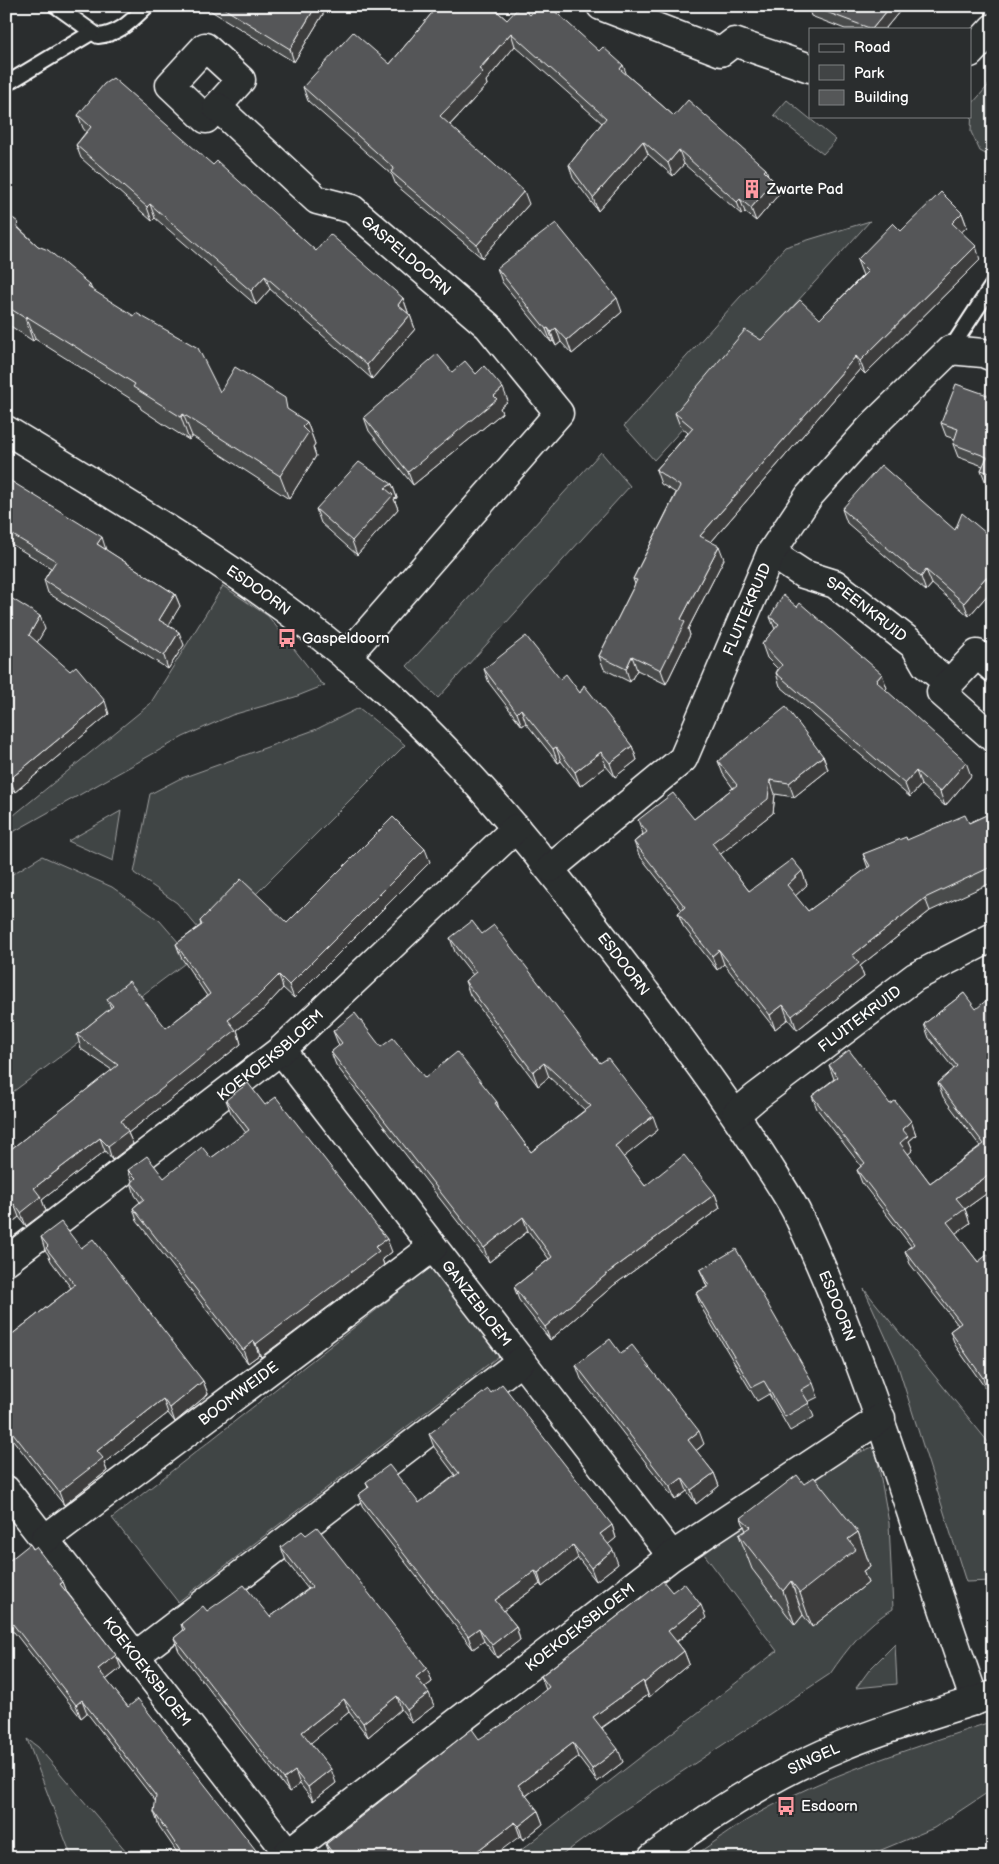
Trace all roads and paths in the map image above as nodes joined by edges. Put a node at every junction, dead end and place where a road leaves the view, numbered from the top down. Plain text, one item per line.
1 (56, 6) edge
2 (147, 6) edge
3 (601, 6) edge
4 (993, 28) edge
5 (91, 33) junction
6 (972, 51) edge
7 (809, 68) edge
8 (6, 84) edge
9 (217, 106) dead end
10 (993, 284) edge
11 (950, 350) junction
12 (993, 357) edge
13 (6, 430) edge
14 (771, 553) junction
15 (346, 658) junction
16 (993, 668) edge
17 (949, 683) junction
18 (993, 738) edge
19 (516, 828) junction
20 (551, 868) junction
21 (990, 943) edge
22 (281, 1050) junction
23 (736, 1114) junction
24 (433, 1247) junction
25 (6, 1261) edge
26 (521, 1361) junction
27 (881, 1418) junction
28 (6, 1490) edge
29 (45, 1539) junction
30 (672, 1556) junction
31 (135, 1656) junction
32 (984, 1698) edge
33 (290, 1855) edge
34 (652, 1858) edge

1 - 5 lane
2 - 5 lane
3 - 7 street
4 - 6 street
5 - 8 lane
9 - 15 street, GASPELDOORN
10 - 11 lane, FLUITEKRUID
11 - 12 street
11 - 14 street, FLUITEKRUID
13 - 15 street, ESDOORN
14 - 17 street, SPEENKRUID
14 - 20 street, FLUITEKRUID
15 - 19 street, ESDOORN
16 - 17 street
17 - 18 street
19 - 20 street, ESDOORN
19 - 22 street, KOEKOEKSBLOEM
20 - 23 street, ESDOORN
21 - 23 street, FLUITEKRUID
22 - 24 street, GANZEBLOEM
22 - 25 street, KOEKOEKSBLOEM
23 - 27 street, ESDOORN
24 - 26 street, GANZEBLOEM
24 - 29 street, BOOMWEIDE
26 - 30 street, GANZEBLOEM
26 - 31 street
27 - 30 street, KOEKOEKSBLOEM
27 - 32 street, ESDOORN
28 - 29 street, KOEKOEKSBLOEM
29 - 31 street, KOEKOEKSBLOEM
30 - 33 street, KOEKOEKSBLOEM
31 - 33 street, KOEKOEKSBLOEM
32 - 34 street, SINGEL

